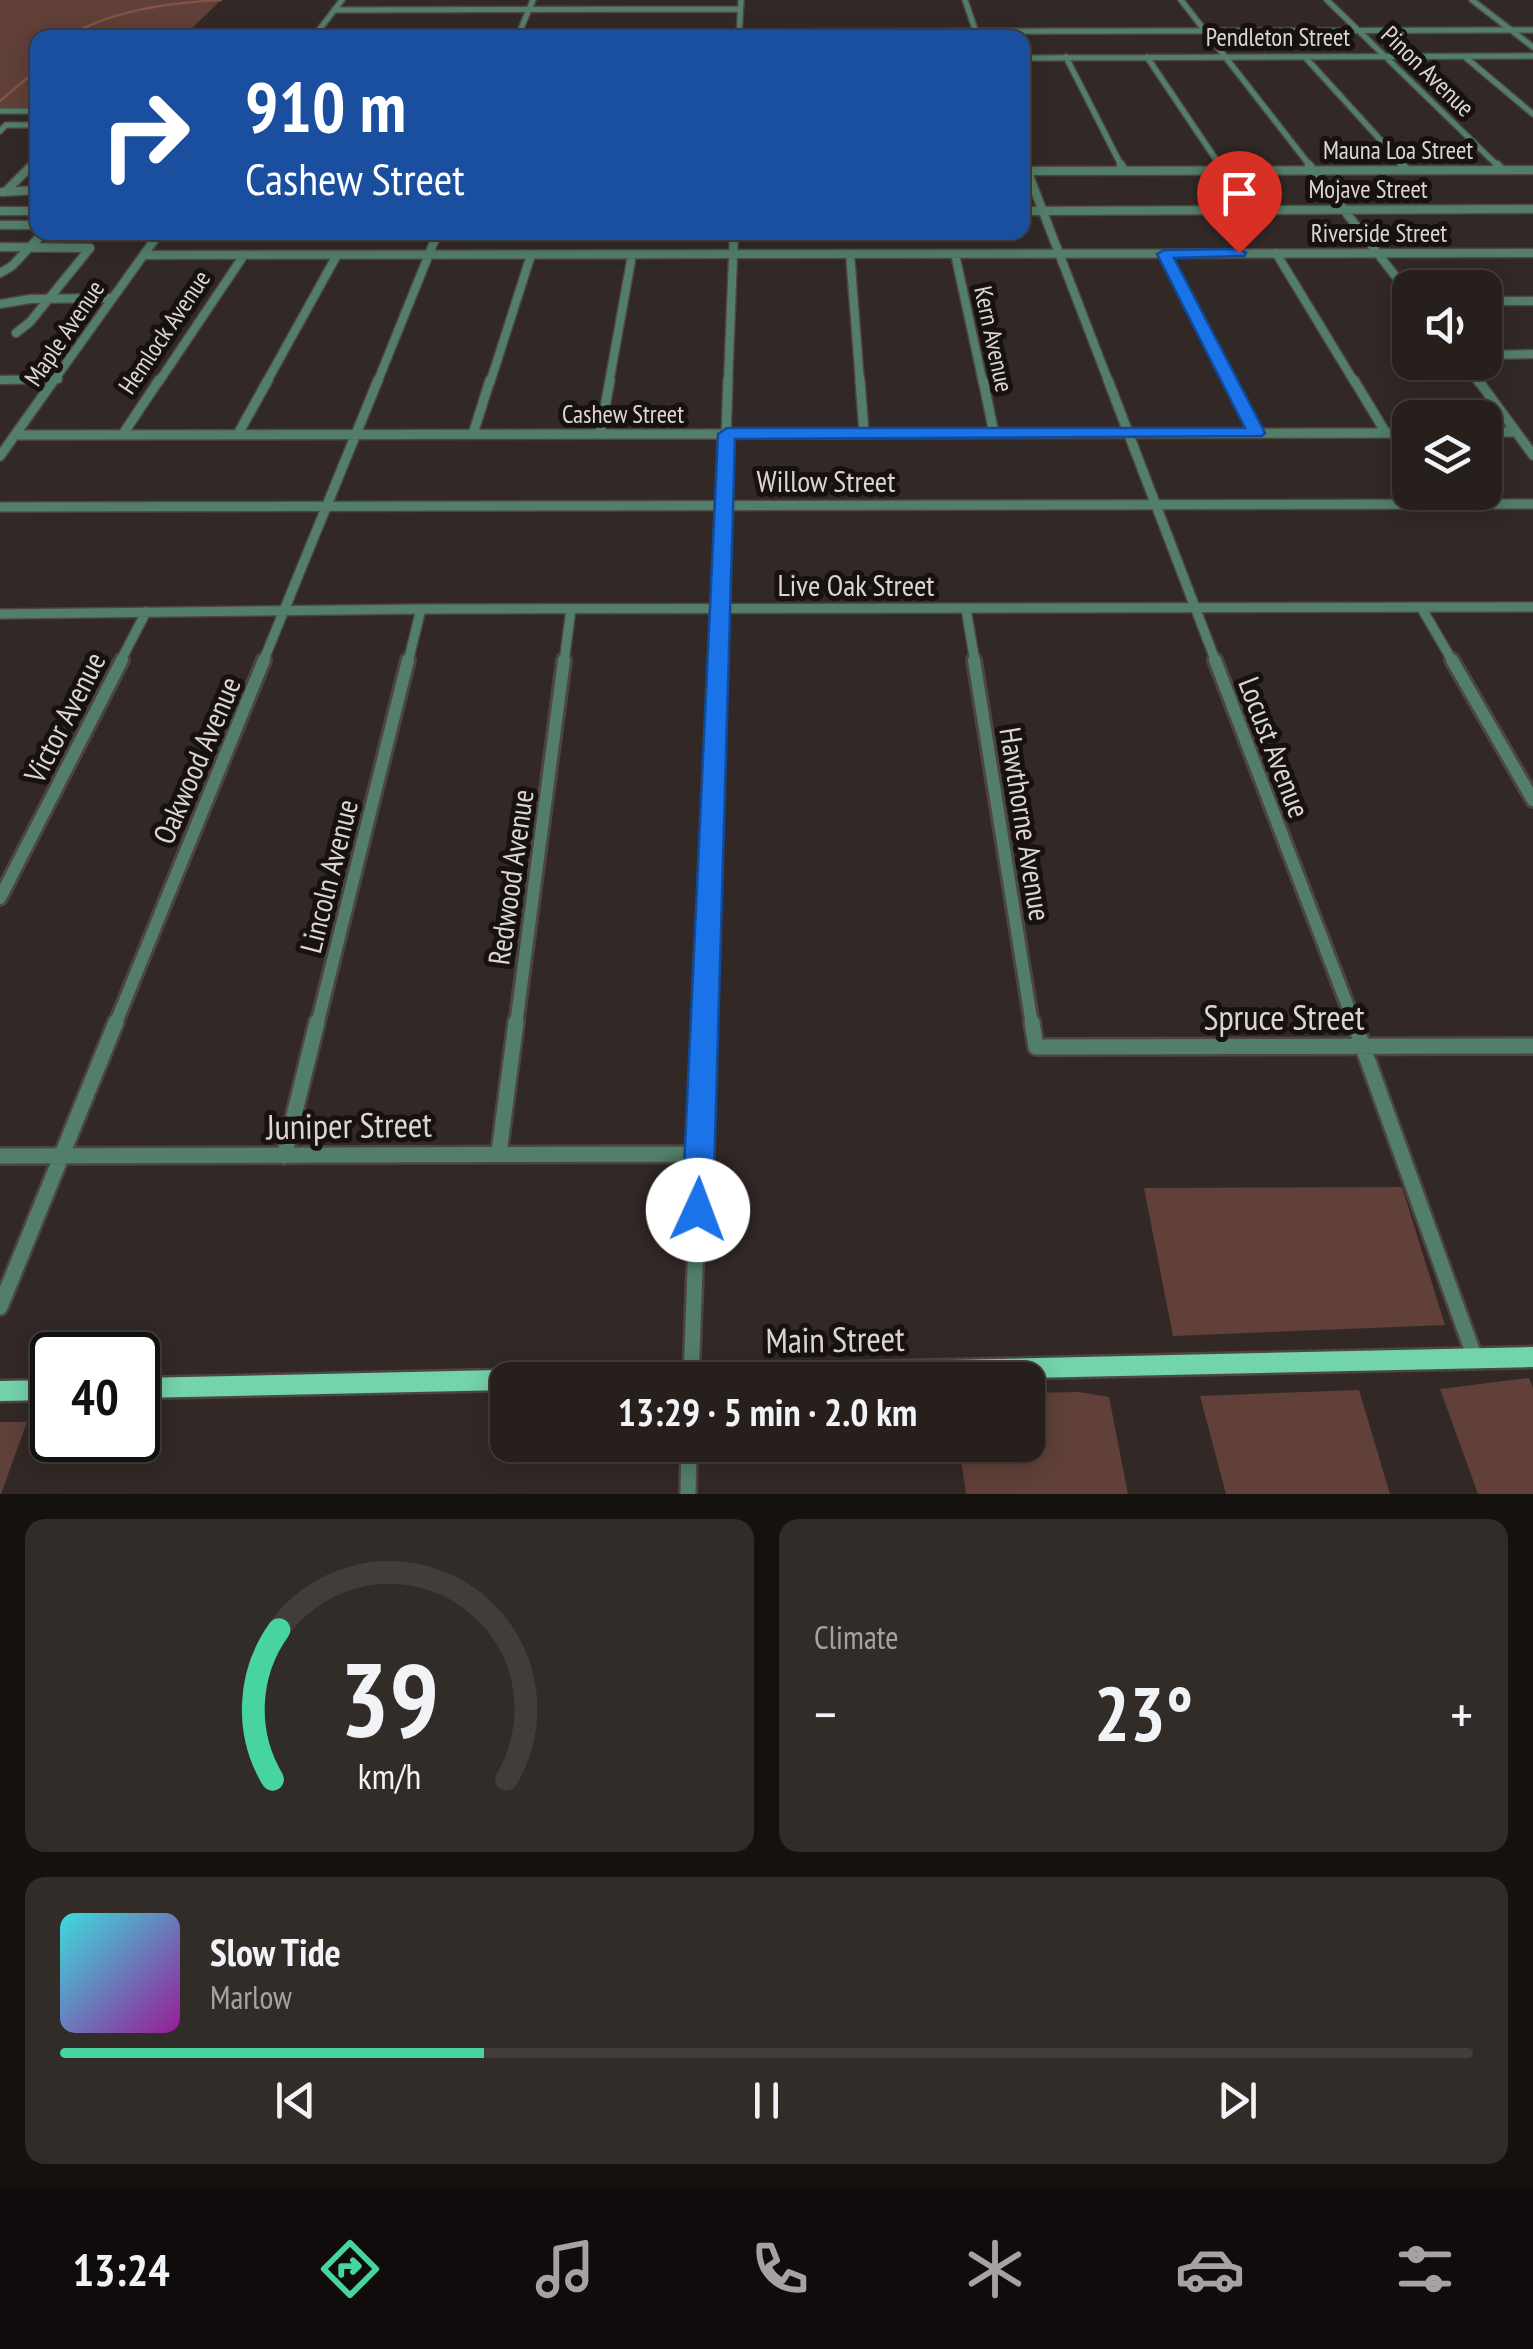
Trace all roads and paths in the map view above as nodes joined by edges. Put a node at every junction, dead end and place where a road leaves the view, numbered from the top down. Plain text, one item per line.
1 (342, 0) edge
2 (405, 0) edge
3 (469, 0) edge
4 (533, 0) edge
5 (601, 0) edge
6 (671, 0) edge
7 (741, 0) edge
8 (965, 0) edge
9 (1181, 0) edge
10 (1327, 0) edge
11 (1472, 0) edge
12 (599, 9) junction
13 (670, 9) junction
14 (740, 9) junction
15 (334, 10) junction
16 (399, 10) junction
17 (464, 10) junction
18 (529, 10) junction
19 (320, 30) edge
20 (520, 30) edge
21 (739, 30) edge
22 (976, 30) edge
23 (1206, 30) junction
24 (1358, 30) junction
25 (1510, 30) junction
26 (1533, 30) edge
27 (1030, 33) edge
28 (1533, 47) edge
29 (1533, 56) edge
30 (1147, 57) junction
31 (1226, 57) junction
32 (1305, 57) junction
33 (1385, 57) junction
34 (1465, 57) junction
35 (1030, 58) edge
36 (1066, 58) junction
37 (0, 111) edge
38 (30, 111) edge
39 (1533, 114) edge
40 (30, 126) edge
41 (3, 128) edge
42 (30, 166) edge
43 (1030, 170) edge
44 (1314, 170) junction
45 (1407, 170) junction
46 (1502, 170) junction
47 (1533, 170) edge
48 (1124, 171) junction
49 (1222, 171) junction
50 (1030, 180) edge
51 (30, 190) edge
52 (2, 192) edge
53 (1533, 209) edge
54 (0, 210) edge
55 (1045, 210) junction
56 (1343, 210) junction
57 (30, 211) edge
58 (1030, 211) edge
59 (0, 225) edge
60 (30, 225) edge
61 (37, 240) edge
62 (155, 240) edge
63 (435, 240) edge
64 (734, 240) edge
65 (31, 247) junction
66 (0, 248) edge
67 (1533, 252) edge
68 (1276, 253) junction
69 (1379, 253) junction
70 (632, 254) junction
71 (733, 254) junction
72 (850, 254) junction
73 (956, 254) junction
74 (1061, 254) junction
75 (1164, 254) junction
76 (244, 255) junction
77 (337, 255) junction
78 (430, 255) junction
79 (531, 255) junction
80 (144, 256) junction
81 (1392, 270) edge
82 (0, 273) edge
83 (48, 298) junction
84 (110, 298) junction
85 (1533, 301) edge
86 (1502, 302) edge
87 (0, 304) edge
88 (16, 333) dead end
89 (1502, 354) edge
90 (1533, 354) edge
91 (58, 379) junction
92 (0, 380) edge
93 (1477, 380) edge
94 (1386, 432) junction
95 (1392, 432) edge
96 (1502, 432) edge
97 (1515, 432) junction
98 (864, 433) junction
99 (994, 433) junction
100 (1130, 433) junction
101 (1256, 433) junction
102 (16, 434) junction
103 (122, 434) junction
104 (238, 434) junction
105 (358, 434) junction
106 (473, 434) junction
107 (600, 434) junction
108 (727, 434) junction
109 (1533, 455) edge
110 (0, 456) edge
111 (1156, 504) junction
112 (1533, 504) edge
113 (724, 506) junction
114 (327, 507) junction
115 (0, 508) edge
116 (1533, 607) edge
117 (1194, 608) junction
118 (1421, 608) junction
119 (421, 609) junction
120 (571, 609) junction
121 (966, 609) junction
122 (721, 610) junction
123 (284, 611) junction
124 (146, 612) junction
125 (4, 614) edge
126 (0, 629) edge
127 (1533, 800) edge
128 (0, 898) edge
129 (1533, 1046) edge
130 (1036, 1047) joint
131 (1363, 1047) junction
132 (499, 1153) junction
133 (700, 1154) junction
134 (62, 1155) junction
135 (0, 1156) edge
136 (284, 1156) junction
137 (0, 1306) edge
138 (1533, 1357) edge
139 (1476, 1358) junction
140 (692, 1362) edge
141 (1045, 1368) edge
142 (490, 1381) edge
143 (160, 1388) edge
144 (30, 1390) edge
145 (0, 1391) edge
146 (689, 1462) edge
147 (688, 1494) edge

1 - 15 street
2 - 16 street
3 - 17 street
4 - 18 street
5 - 12 street
6 - 13 street
7 - 14 street
8 - 22 street
9 - 23 street
10 - 24 street, Pinon Avenue
11 - 25 street
12 - 13 street
12 - 18 street
13 - 14 street
14 - 21 street
15 - 16 street
15 - 19 street
16 - 17 street
17 - 18 street
18 - 20 street
23 - 24 street
23 - 27 street
23 - 31 street
24 - 25 street
24 - 33 street, Pinon Avenue
25 - 26 street
25 - 28 street
29 - 34 street, Pendleton Street
30 - 31 street, Pendleton Street
30 - 36 street, Pendleton Street
30 - 49 street
31 - 32 street, Pendleton Street
31 - 44 street
32 - 33 street, Pendleton Street
32 - 45 street
33 - 34 street, Pendleton Street
33 - 46 street, Pinon Avenue
34 - 39 street
35 - 36 street, Pendleton Street
36 - 48 street
37 - 38 street
40 - 41 street
42 - 52 street
43 - 48 street, Mauna Loa Street
44 - 45 street, Mauna Loa Street
44 - 49 street, Mauna Loa Street
44 - 56 street
45 - 46 street, Mauna Loa Street
46 - 47 street, Mauna Loa Street
48 - 49 street, Mauna Loa Street
50 - 55 street, Locust Avenue
51 - 52 street
53 - 56 street, Mojave Street
54 - 57 street
55 - 56 street, Mojave Street
55 - 58 street, Mojave Street
55 - 74 street, Locust Avenue
56 - 69 street
59 - 60 street
61 - 65 street
62 - 80 street, Maple Avenue
63 - 78 street, Oakwood Avenue
64 - 71 street
65 - 66 street
65 - 82 street
65 - 83 street
67 - 69 street, Riverside Street
68 - 69 street, Riverside Street
68 - 75 street, Riverside Street
68 - 94 street
69 - 81 street
70 - 71 street, Riverside Street
70 - 79 street, Riverside Street
70 - 107 street
71 - 72 street, Riverside Street
71 - 108 street
72 - 73 street, Riverside Street
72 - 98 street
73 - 74 street, Riverside Street
73 - 99 street, Kern Avenue
74 - 75 street, Riverside Street
74 - 100 street, Locust Avenue
75 - 101 street
76 - 77 street, Riverside Street
76 - 80 street, Riverside Street
76 - 103 street, Hemlock Avenue
77 - 78 street, Riverside Street
77 - 104 street
78 - 79 street, Riverside Street
78 - 105 street, Oakwood Avenue
79 - 106 street
80 - 84 street, Maple Avenue
83 - 84 street
83 - 87 street
83 - 88 street
84 - 91 street, Maple Avenue
85 - 86 street
89 - 90 street
91 - 92 street
91 - 102 street, Maple Avenue
93 - 97 street
94 - 95 street, Cashew Street
94 - 101 street, Cashew Street
96 - 97 street
97 - 109 street
98 - 99 street, Cashew Street
98 - 108 street, Cashew Street
99 - 100 street, Cashew Street
100 - 101 street, Cashew Street
100 - 111 street, Locust Avenue
102 - 103 street, Cashew Street
102 - 110 street, Maple Avenue
103 - 104 street, Cashew Street
104 - 105 street, Cashew Street
105 - 106 street, Cashew Street
105 - 114 street, Oakwood Avenue
106 - 107 street, Cashew Street
107 - 108 street, Cashew Street
108 - 113 street
111 - 112 street, Willow Street
111 - 113 street, Willow Street
111 - 117 street, Locust Avenue
113 - 114 street, Willow Street
113 - 122 street
114 - 115 street, Willow Street
114 - 123 street, Oakwood Avenue
116 - 118 street, Live Oak Street
117 - 118 street, Live Oak Street
117 - 121 street, Live Oak Street
117 - 131 street, Locust Avenue
118 - 127 street
119 - 120 street, Live Oak Street
119 - 123 street, Live Oak Street
119 - 136 street, Lincoln Avenue
120 - 122 street, Live Oak Street
120 - 132 street, Redwood Avenue
121 - 122 street, Live Oak Street
121 - 130 street, Hawthorne Avenue
122 - 133 street
123 - 124 street, Live Oak Street
123 - 134 street, Oakwood Avenue
124 - 125 street, Live Oak Street
124 - 128 street, Victor Avenue
125 - 126 street
129 - 131 street, Spruce Street
130 - 131 street, Spruce Street
131 - 139 street, Locust Avenue
132 - 133 street, Juniper Street
132 - 136 street, Juniper Street
133 - 140 street
134 - 135 street, Juniper Street
134 - 136 street, Juniper Street
134 - 137 street, Oakwood Avenue
138 - 139 main road, Main Street
139 - 141 main road, Main Street
142 - 143 main road, Main Street
144 - 145 main road
146 - 147 street

